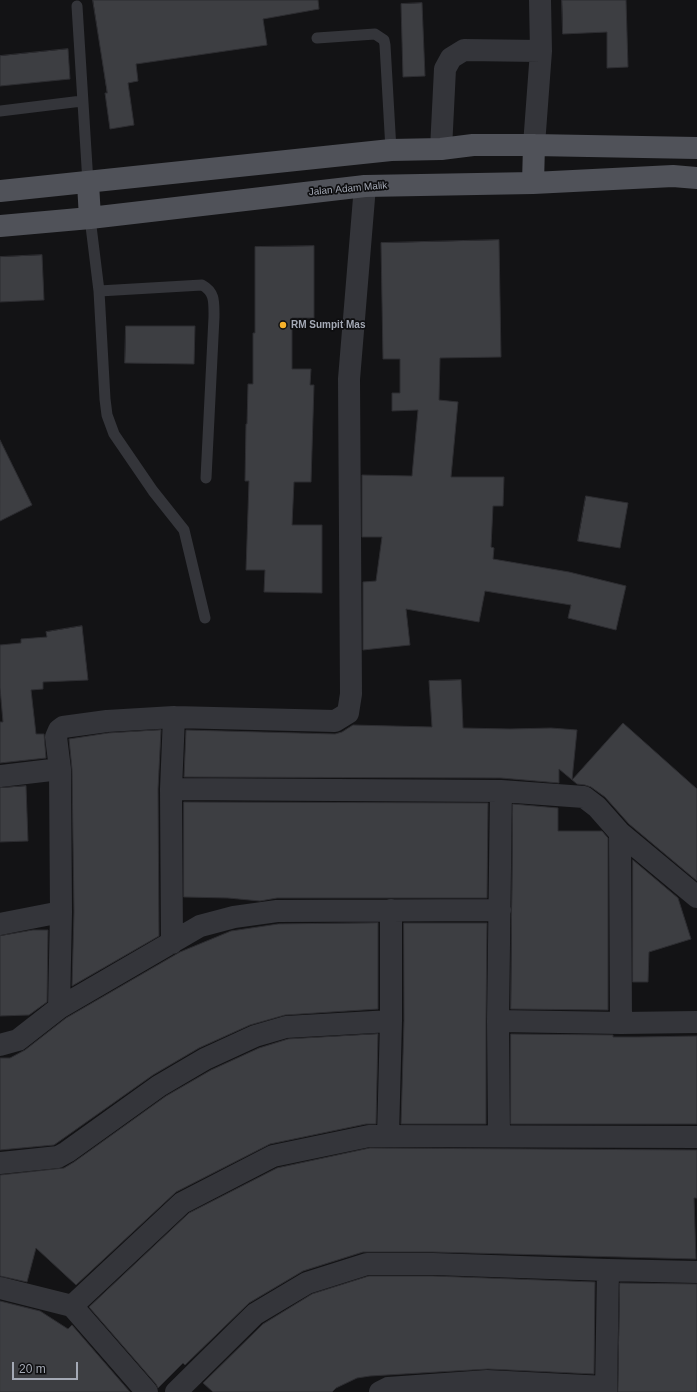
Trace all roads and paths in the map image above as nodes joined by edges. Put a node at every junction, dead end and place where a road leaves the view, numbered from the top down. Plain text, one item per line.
1 (540, 0) edge
2 (77, 6) dead end
3 (317, 38) dead end
4 (541, 51) junction
5 (82, 101) junction
6 (0, 111) edge
7 (534, 145) junction
8 (697, 148) edge
9 (441, 149) junction
10 (391, 150) junction
11 (697, 178) edge
12 (88, 183) junction
13 (533, 183) junction
14 (393, 185) junction
15 (365, 186) junction
16 (0, 191) edge
17 (90, 218) junction
18 (0, 226) edge
19 (99, 291) junction
20 (206, 478) dead end
21 (205, 618) dead end
22 (174, 717) junction
23 (60, 769) junction
24 (0, 776) edge
25 (171, 789) junction
26 (502, 791) junction
27 (620, 833) junction
28 (697, 897) edge
29 (390, 910) junction
30 (500, 910) junction
31 (61, 912) junction
32 (0, 924) edge
33 (172, 943) junction
34 (60, 1008) junction
35 (391, 1021) junction
36 (498, 1022) junction
37 (697, 1022) edge
38 (621, 1023) junction
39 (0, 1044) edge
40 (388, 1136) junction
41 (498, 1136) junction
42 (697, 1137) edge
43 (0, 1163) edge
44 (608, 1270) junction
45 (697, 1272) edge
46 (0, 1288) edge
47 (72, 1306) junction
48 (486, 1387) edge
49 (606, 1389) edge
50 (147, 1392) edge
51 (176, 1392) edge
52 (380, 1392) edge

1 - 4 street
2 - 5 lane
3 - 10 lane
4 - 7 street
4 - 9 street
5 - 6 lane
5 - 12 lane
7 - 8 main road
7 - 9 main road
7 - 13 main road
9 - 10 main road
10 - 12 main road
10 - 14 main road
11 - 13 main road, Jalan Adam Malik
12 - 16 main road
12 - 17 main road
13 - 14 main road, Jalan Adam Malik
14 - 15 main road, Jalan Adam Malik
15 - 17 main road, Jalan Adam Malik
15 - 22 street
17 - 18 main road, Jalan Adam Malik
17 - 19 lane
19 - 20 lane
19 - 21 lane
22 - 23 street
22 - 25 street
23 - 24 street
23 - 31 street
25 - 26 street
25 - 33 street
26 - 27 street
26 - 30 street
27 - 28 street
27 - 38 street
29 - 30 street
29 - 33 street
29 - 35 street
30 - 36 street
31 - 32 street
31 - 34 street
33 - 34 street
34 - 39 street
35 - 40 street
35 - 43 street
36 - 38 street
36 - 41 street
37 - 38 street
40 - 41 street
40 - 47 street
41 - 42 street
44 - 45 street
44 - 49 street
44 - 51 street
46 - 47 street
47 - 50 street
48 - 49 street
48 - 52 street

